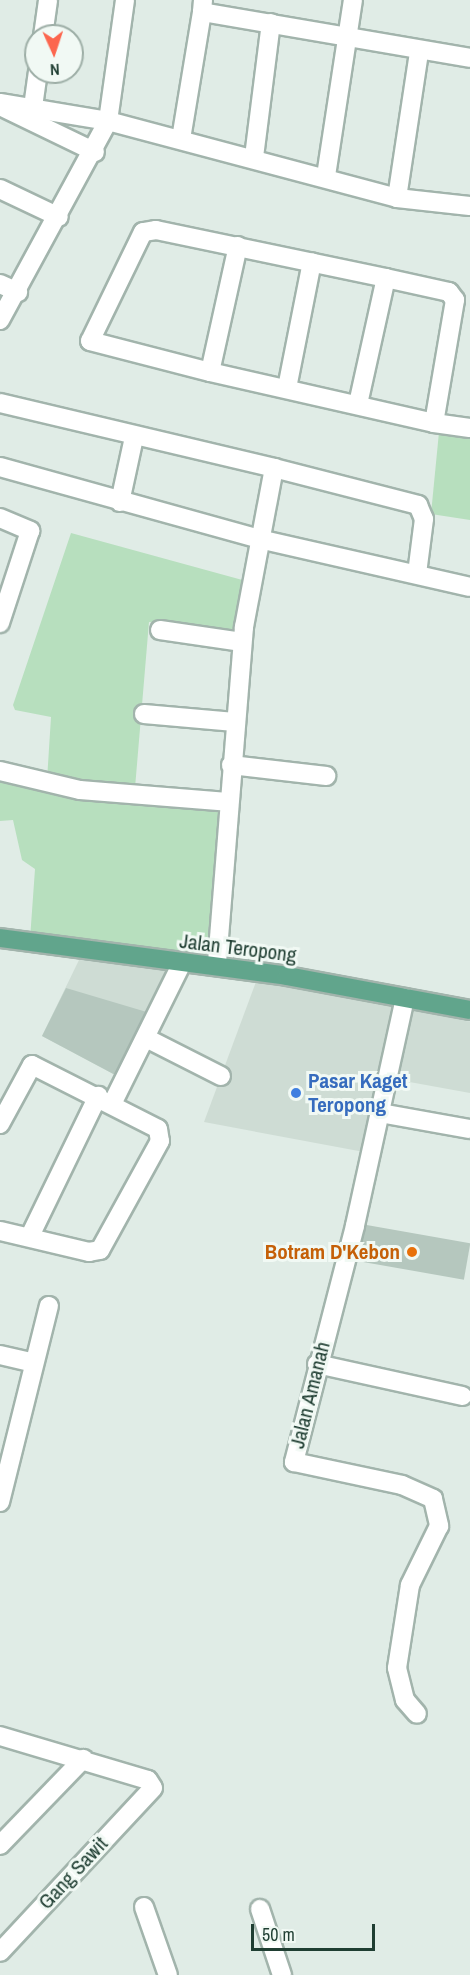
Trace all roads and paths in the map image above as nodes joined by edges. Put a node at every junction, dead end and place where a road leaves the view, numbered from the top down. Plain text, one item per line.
1 (48, 0) edge
2 (125, 0) edge
3 (353, 0) edge
4 (202, 6) edge
5 (271, 23) junction
6 (45, 24) edge
7 (347, 36) junction
8 (419, 52) junction
9 (470, 58) edge
10 (36, 84) edge
11 (0, 104) edge
12 (33, 107) junction
13 (108, 121) junction
14 (181, 139) junction
15 (95, 152) junction
16 (254, 158) junction
17 (326, 176) junction
18 (0, 189) edge
19 (397, 198) junction
20 (470, 206) edge
21 (59, 217) junction
22 (238, 246) junction
23 (312, 262) junction
24 (386, 278) junction
25 (0, 284) edge
26 (18, 292) junction
27 (0, 320) edge
28 (210, 372) junction
29 (287, 388) junction
30 (0, 403) edge
31 (358, 404) junction
32 (434, 423) junction
33 (470, 428) edge
34 (134, 437) junction
35 (0, 467) edge
36 (274, 468) junction
37 (120, 502) junction
38 (0, 518) edge
39 (259, 539) junction
40 (417, 574) junction
41 (470, 587) edge
42 (4, 602) edge
43 (0, 623) edge
44 (160, 630) dead end
45 (242, 642) junction
46 (144, 714) dead end
47 (235, 722) junction
48 (231, 765) junction
49 (0, 771) edge
50 (326, 776) dead end
51 (228, 802) junction
52 (0, 938) edge
53 (182, 963) junction
54 (217, 966) junction
55 (405, 998) junction
56 (470, 1010) edge
57 (146, 1038) junction
58 (221, 1076) dead end
59 (105, 1100) junction
60 (380, 1113) junction
61 (0, 1124) edge
62 (470, 1130) edge
63 (0, 1231) edge
64 (30, 1236) junction
65 (49, 1306) dead end
66 (0, 1354) edge
67 (34, 1363) junction
68 (317, 1364) junction
69 (463, 1396) dead end
70 (0, 1502) edge
71 (417, 1714) dead end
72 (1, 1738) edge
73 (83, 1759) junction
74 (0, 1845) edge
75 (144, 1907) dead end
76 (260, 1909) dead end
77 (0, 1952) edge
78 (168, 1975) edge
79 (282, 1975) edge

1 - 6 street
2 - 13 street
3 - 7 street
4 - 5 street
4 - 14 street
5 - 7 street
5 - 16 street
7 - 8 street
7 - 17 street
8 - 9 street
8 - 19 street
10 - 12 street
11 - 12 street
11 - 15 street
12 - 13 street
13 - 14 street
13 - 15 street
14 - 16 street
15 - 21 street
16 - 17 street
17 - 19 street
18 - 21 street
19 - 20 street
21 - 26 street
22 - 23 street
22 - 28 street
22 - 28 street
23 - 24 street
23 - 29 street
24 - 31 street
24 - 32 street
25 - 26 street
26 - 27 street
28 - 29 street
29 - 31 street
30 - 34 street
31 - 32 street
32 - 33 street
34 - 36 street
34 - 37 street
35 - 37 street
36 - 39 street
36 - 40 street
37 - 39 street
38 - 42 street
39 - 40 street
39 - 45 street
40 - 41 street
42 - 43 street
44 - 45 street
45 - 47 street
46 - 47 street
47 - 48 street
48 - 50 street
48 - 51 street
49 - 51 street
51 - 54 street
52 - 53 main road, Jalan Teropong
53 - 54 main road, Jalan Teropong
53 - 57 street
54 - 55 main road, Jalan Teropong
55 - 56 main road, Jalan Teropong
55 - 60 street, Jalan Amanah
57 - 58 street
57 - 59 street
59 - 61 street
59 - 64 street
59 - 64 street
60 - 62 street
60 - 68 street, Jalan Amanah
63 - 64 street
65 - 67 street
66 - 67 street
67 - 70 street
68 - 69 street
68 - 71 street, Jalan Amanah
72 - 73 street
73 - 74 street
73 - 77 street, Gang Sawit
75 - 78 street
76 - 79 street

